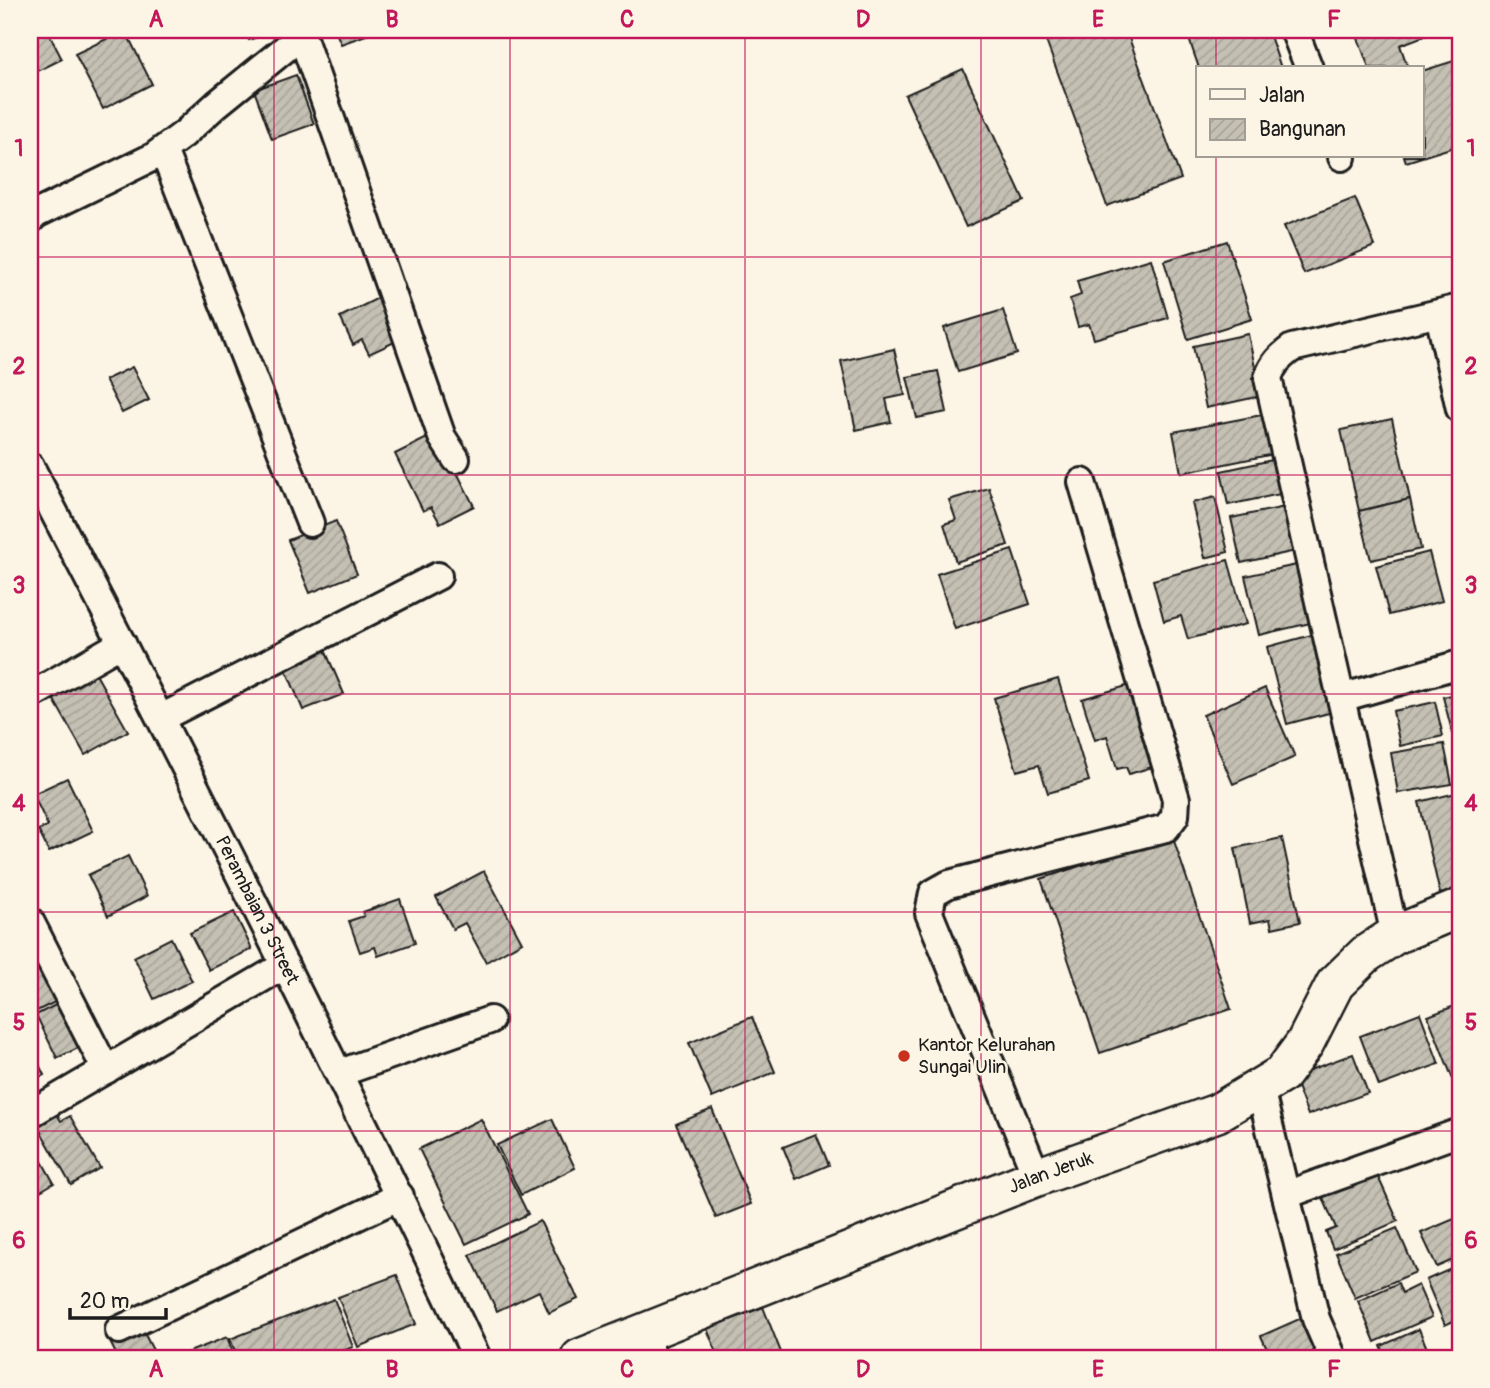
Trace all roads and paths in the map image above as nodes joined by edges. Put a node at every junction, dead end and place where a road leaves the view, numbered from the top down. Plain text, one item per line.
1 (1294, 30) edge
2 (301, 32) edge
3 (1308, 66) edge
4 (163, 150) junction
5 (30, 220) edge
6 (1450, 311) edge
7 (1460, 409) edge
8 (456, 459) dead end
9 (30, 467) edge
10 (1082, 482) dead end
11 (310, 523) dead end
12 (438, 576) dead end
13 (122, 643) junction
14 (1460, 664) edge
15 (30, 696) edge
16 (1342, 698) junction
17 (161, 718) junction
18 (1460, 908) edge
19 (30, 921) edge
20 (1395, 935) junction
21 (285, 965) junction
22 (490, 1020) dead end
23 (106, 1070) junction
24 (340, 1073) junction
25 (1260, 1088) junction
26 (30, 1114) edge
27 (1459, 1137) edge
28 (1037, 1177) junction
29 (1286, 1195) junction
30 (400, 1196) junction
31 (119, 1330) dead end
32 (648, 1346) edge
33 (477, 1358) edge
34 (580, 1358) edge
35 (1333, 1358) edge

1 - 3 street
2 - 4 street
2 - 8 street
4 - 5 street
4 - 11 street
6 - 7 street
6 - 16 street
9 - 13 street, Perambaian 3 Street
10 - 28 street
12 - 17 street
13 - 15 street
13 - 17 street, Perambaian 3 Street
14 - 16 street
16 - 20 street
17 - 21 street, Perambaian 3 Street
18 - 20 street, Jalan Jeruk
19 - 23 street
20 - 25 street, Jalan Jeruk
21 - 23 street
21 - 24 street, Perambaian 3 Street
22 - 24 street
23 - 26 street
24 - 30 street, Perambaian 3 Street
25 - 28 street, Jalan Jeruk
25 - 29 street
27 - 29 street
28 - 32 street, Jalan Jeruk
29 - 35 street
30 - 31 street
30 - 33 street, Perambaian 3 Street
32 - 34 street, Jalan Jeruk

